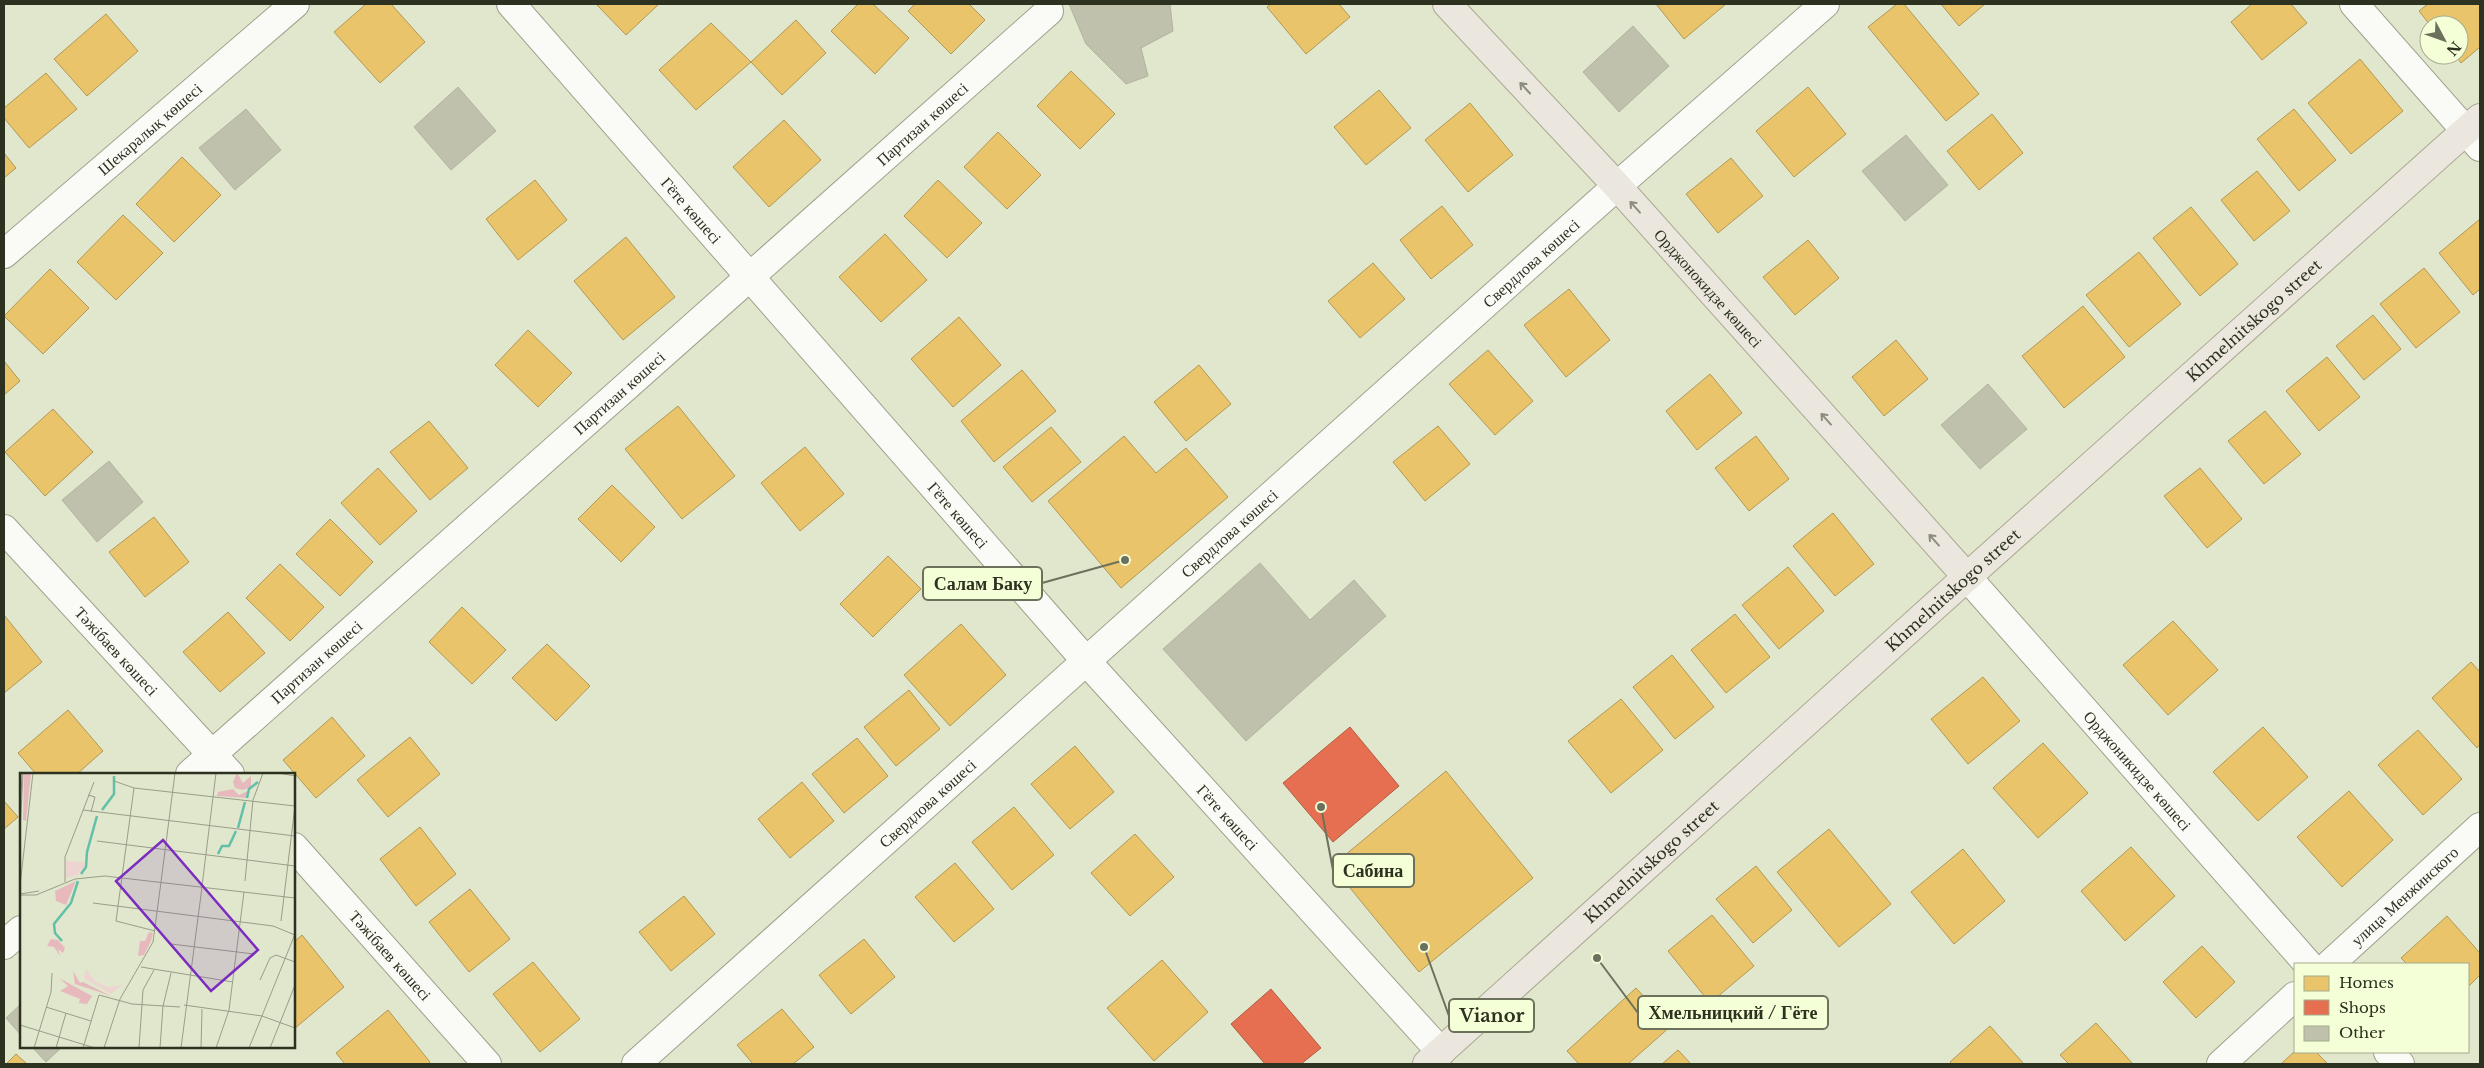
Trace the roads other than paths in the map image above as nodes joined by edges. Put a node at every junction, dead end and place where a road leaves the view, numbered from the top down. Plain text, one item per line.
1 (295, 4) edge
2 (511, 4) edge
3 (1447, 4) edge
4 (1825, 4) edge
5 (2354, 4) edge
6 (1049, 11) dead end
7 (2476, 132) edge
8 (1617, 186) junction
9 (4, 254) edge
10 (748, 277) junction
11 (4, 529) edge
12 (1966, 577) junction
13 (1087, 662) junction
14 (212, 754) junction
15 (191, 773) edge
16 (229, 773) edge
17 (2480, 827) edge
18 (295, 848) edge
19 (20, 931) edge
20 (4, 945) edge
21 (2307, 963) edge
22 (2331, 963) edge
23 (2294, 997) edge
24 (2389, 1053) edge
25 (1440, 1060) edge
26 (487, 1064) edge
27 (636, 1064) edge
28 (2220, 1064) edge
29 (2400, 1064) edge

1 - 9 street, Шекаралық көшесі
2 - 10 street, Гёте көшесі
8 -> 3 main road, Орджонокидзе көшесі
4 - 8 street, Свердлова көшесі
5 - 7 street
6 - 10 street, Партизан көшесі
7 - 12 main road, Khmelnitskogo street
12 -> 8 main road, Орджонокидзе көшесі
8 - 13 street, Свердлова көшесі
10 - 13 street, Гёте көшесі
10 - 14 street, Партизан көшесі
11 - 14 street, Тәжібаев көшесі
12 - 21 street, Орджоникидзе көшесі
12 - 25 main road, Khmelnitskogo street
13 - 25 street, Гёте көшесі
13 - 27 street, Свердлова көшесі
14 - 15 street, Партизан көшесі
14 - 16 street, Тәжібаев көшесі
17 - 22 street, улица Менжинского
18 - 26 street, Тәжібаев көшесі
19 - 20 street
23 - 28 street
24 - 29 street

